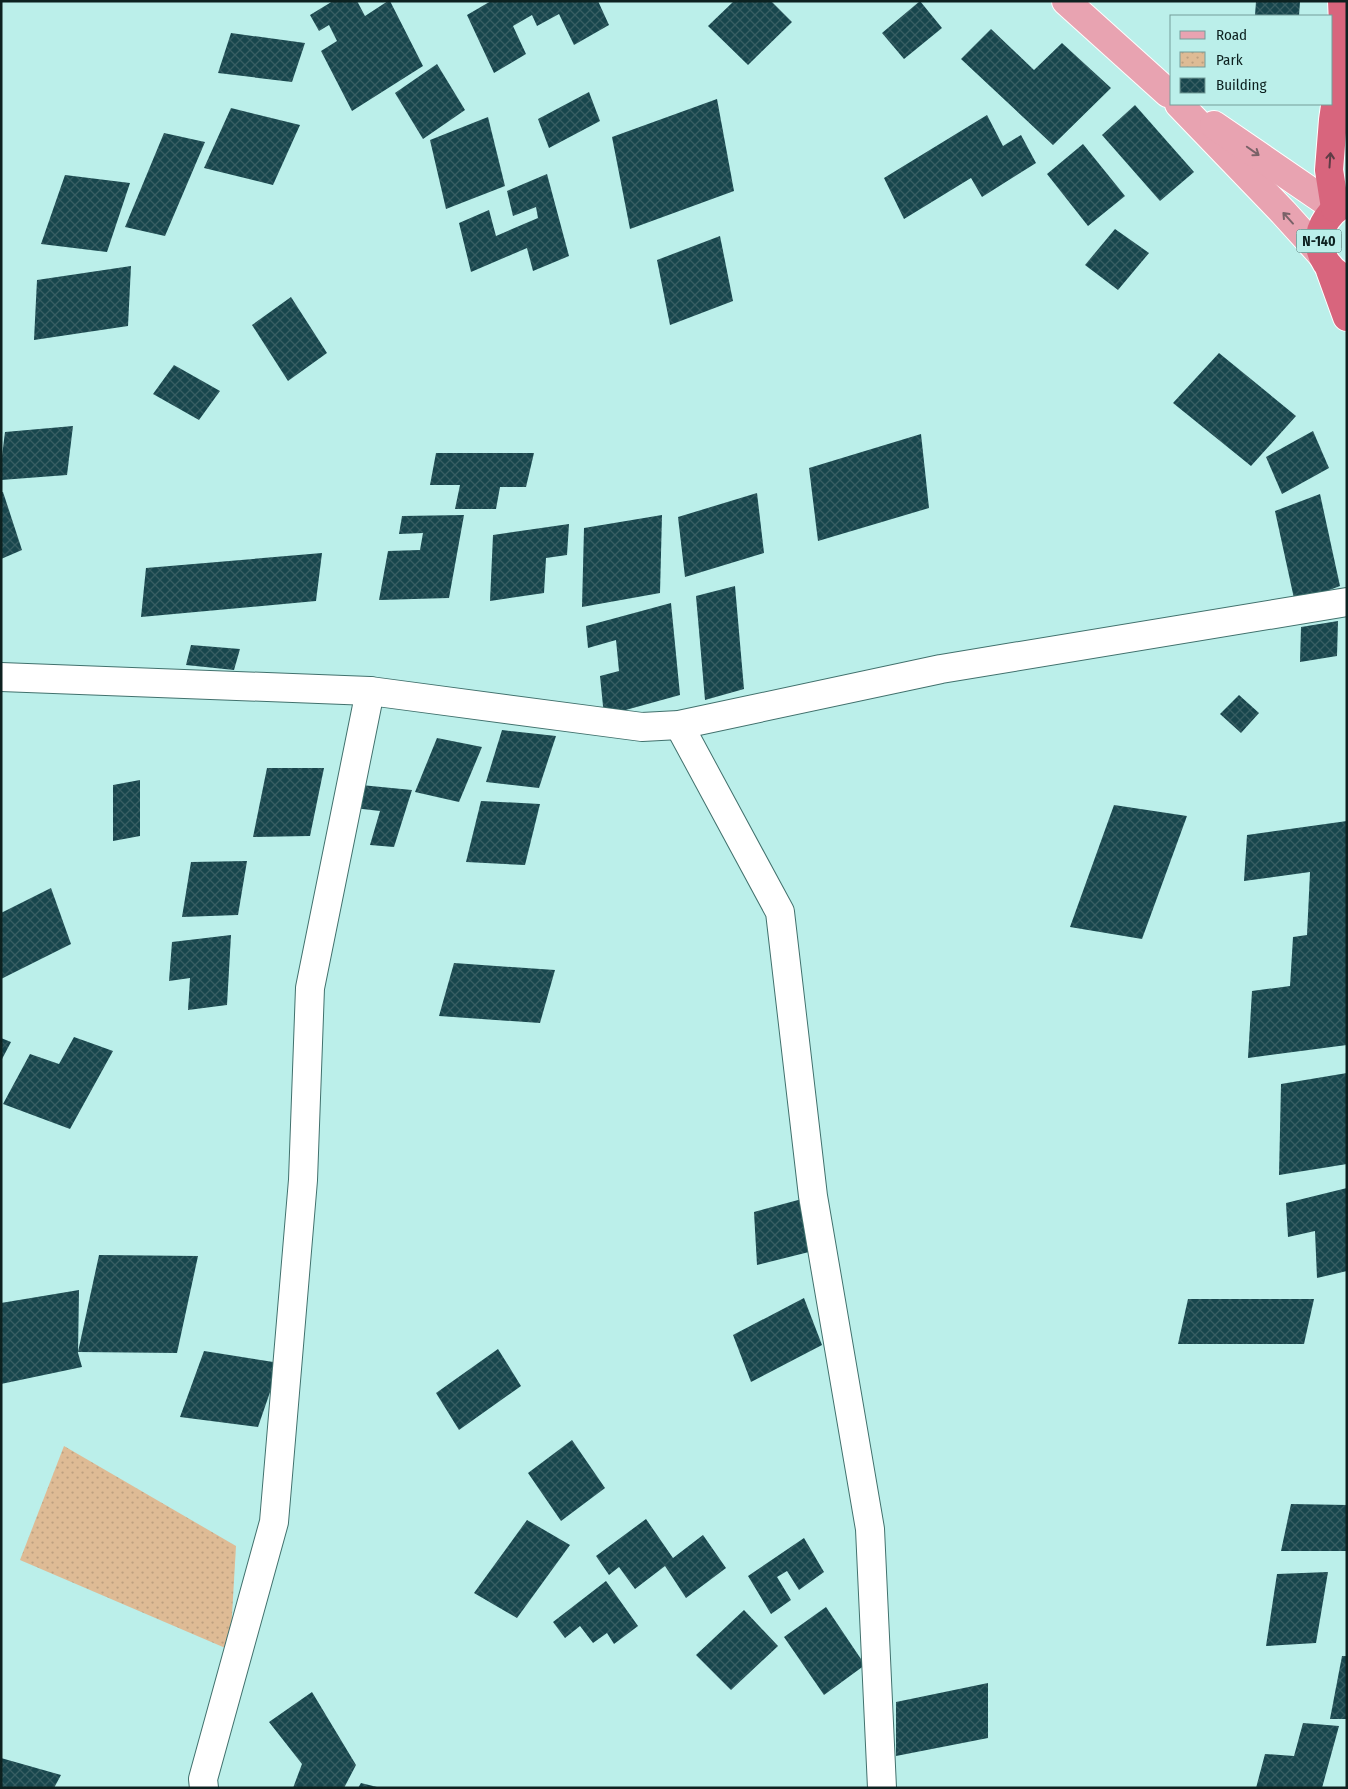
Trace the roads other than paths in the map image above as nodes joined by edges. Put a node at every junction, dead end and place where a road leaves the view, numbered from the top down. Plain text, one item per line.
1 (1066, 1) edge
2 (1342, 1) edge
3 (1346, 49) edge
4 (1170, 94) edge
5 (1182, 105) edge
6 (1186, 105) edge
7 (1341, 205) edge
8 (1333, 268) edge
9 (1347, 317) edge
10 (1347, 602) edge
11 (1, 676) edge
12 (370, 691) junction
13 (679, 725) junction
14 (204, 1788) edge
15 (882, 1788) edge

1 - 4 main road
2 - 3 highway, N-140
7 -> 3 highway, N-140
8 -> 5 main road
6 -> 7 main road
7 - 8 highway, N-140
8 - 9 highway, N-140
10 - 13 street
11 - 12 street
12 - 13 street
12 - 14 street
13 - 15 street

